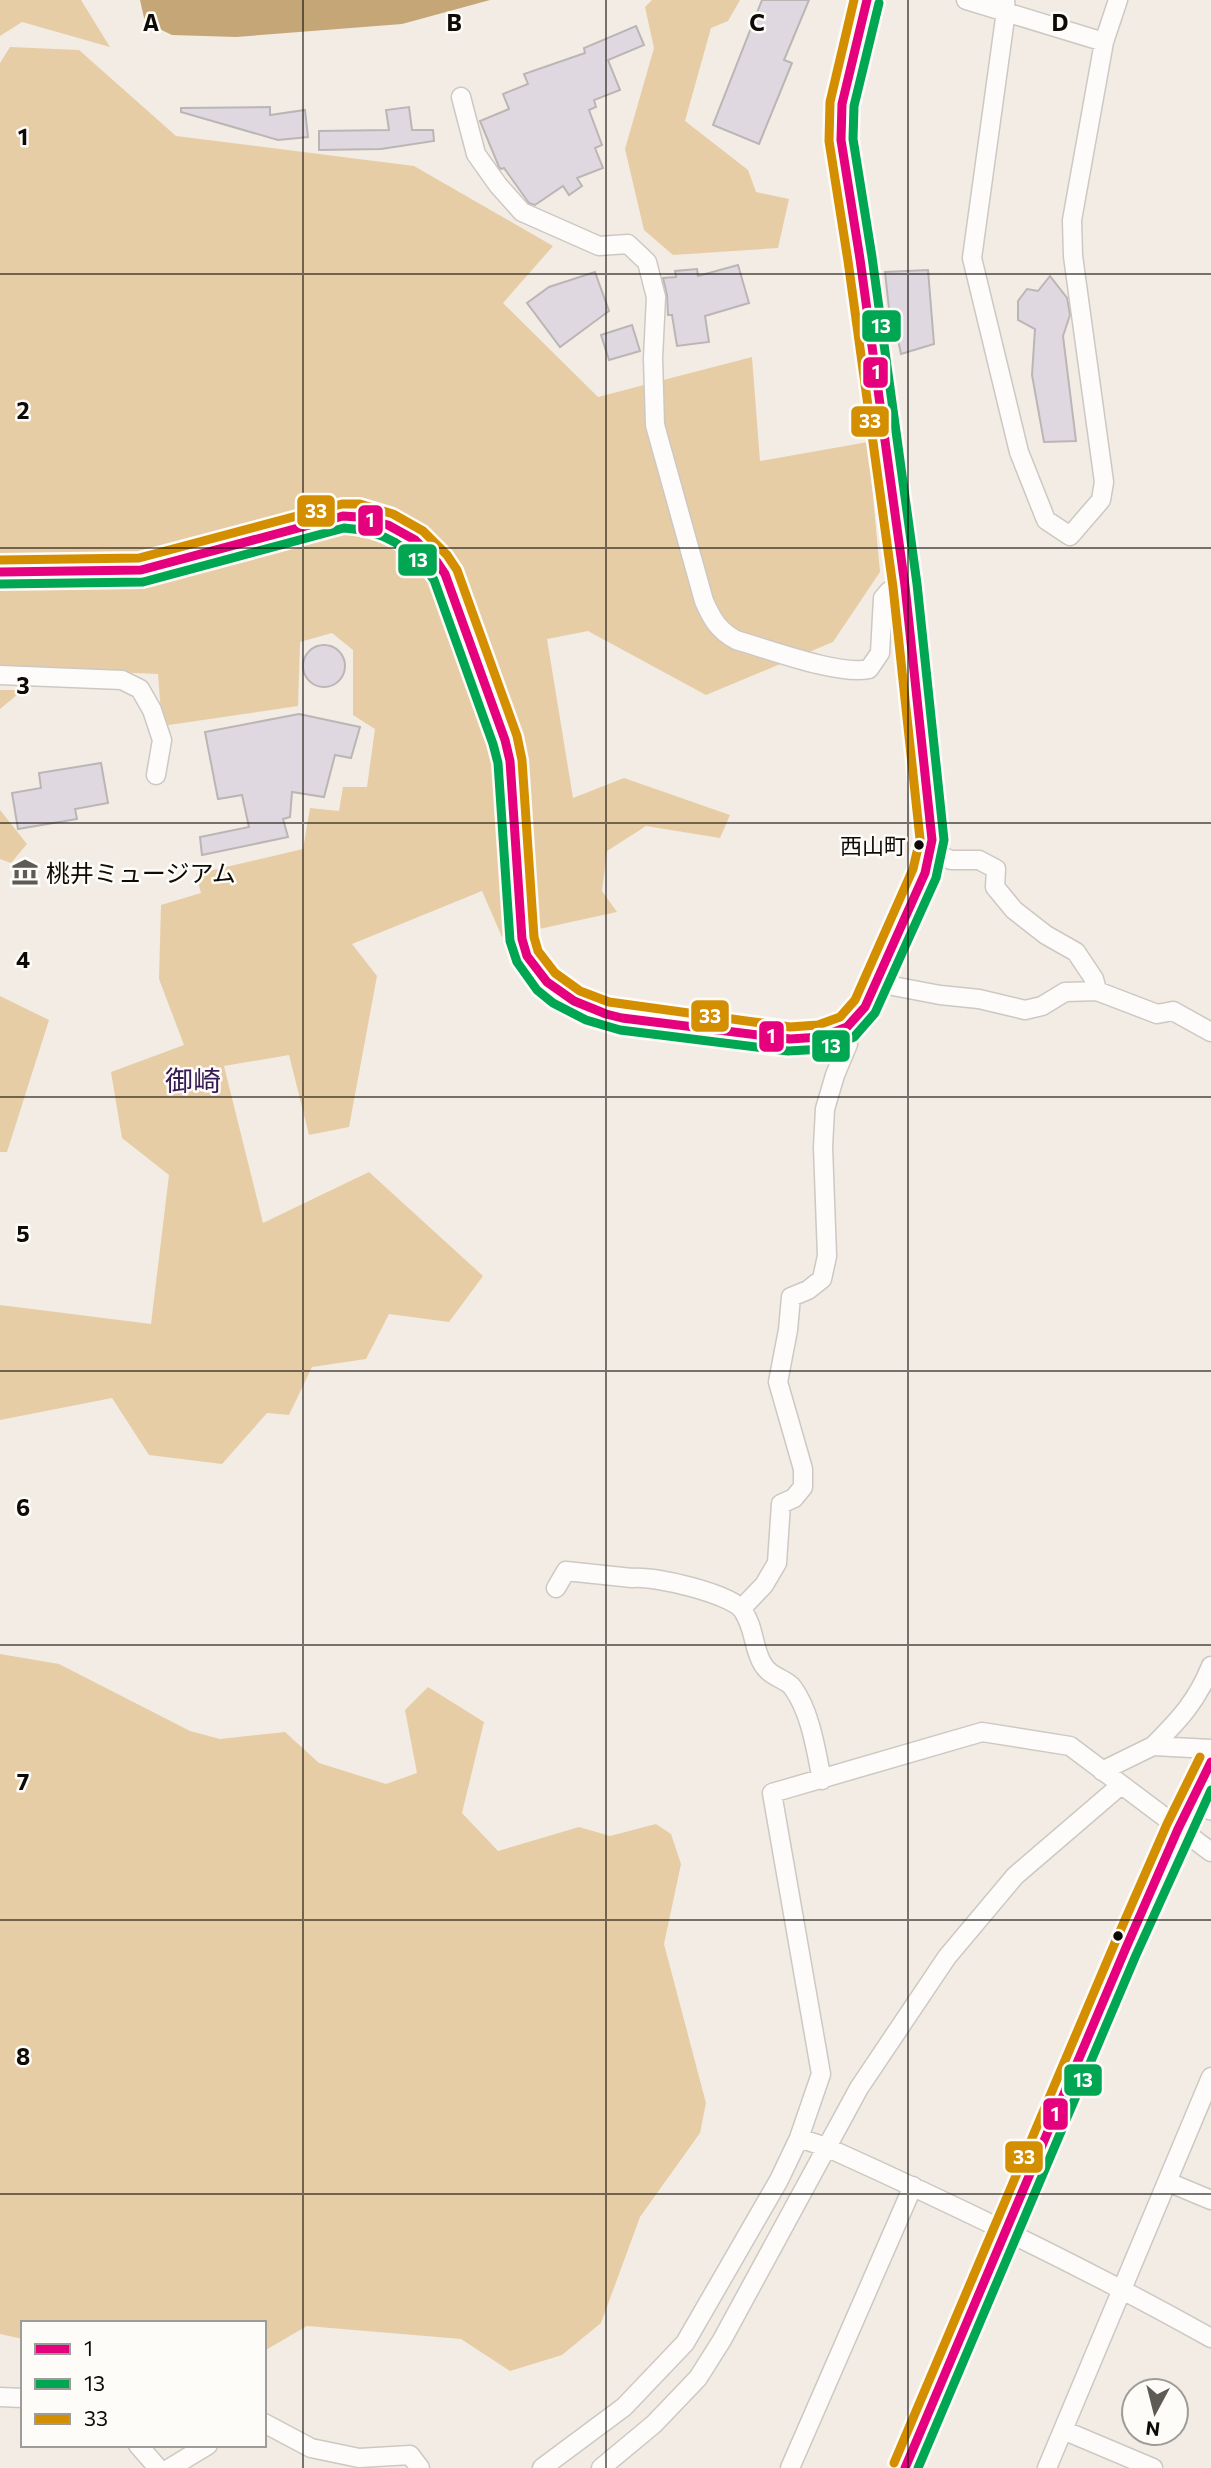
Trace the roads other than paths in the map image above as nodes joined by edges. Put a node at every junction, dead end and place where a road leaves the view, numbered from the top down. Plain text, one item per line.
1 (867, 0) edge
2 (966, 0) edge
3 (1118, 0) edge
4 (1008, 4) edge
5 (1104, 42) junction
6 (461, 97) dead end
7 (0, 572) edge
8 (905, 586) junction
9 (0, 676) edge
10 (156, 775) dead end
11 (930, 851) junction
12 (877, 983) junction
13 (1097, 991) junction
14 (847, 1027) junction
15 (1211, 1032) edge
16 (556, 1588) dead end
17 (742, 1608) junction
18 (1211, 1666) edge
19 (1153, 1746) junction
20 (1211, 1749) edge
21 (1211, 1762) edge
22 (1102, 1771) junction
23 (1211, 1771) edge
24 (822, 1780) junction
25 (1121, 1785) junction
26 (1211, 1808) edge
27 (1178, 1829) junction
28 (1211, 1852) edge
29 (1211, 2077) edge
30 (799, 2138) junction
31 (826, 2147) junction
32 (1168, 2182) junction
33 (913, 2186) junction
34 (1211, 2200) edge
35 (1005, 2230) junction
36 (1122, 2288) junction
37 (1211, 2338) edge
38 (0, 2397) edge
39 (21, 2398) edge
40 (266, 2424) edge
41 (1063, 2430) junction
42 (140, 2447) edge
43 (205, 2447) edge
44 (158, 2468) edge
45 (170, 2468) edge
46 (420, 2468) edge
47 (542, 2468) edge
48 (601, 2468) edge
49 (790, 2468) edge
50 (905, 2468) edge
51 (1047, 2468) edge
52 (1153, 2468) edge

1 - 8 street
2 - 4 street
3 - 5 street
4 - 5 street
4 - 5 street
6 - 8 street
7 - 14 street
8 - 11 street
9 - 10 street
11 - 12 street
11 - 13 street
12 - 13 street
12 - 14 street
13 - 15 street
14 - 17 street
16 - 17 street
17 - 24 street
18 - 19 street
19 - 20 street
19 - 22 street
21 - 27 street
22 - 24 street
22 - 25 street
23 - 26 street
24 - 30 street
25 - 27 street
25 - 31 street
27 - 28 street
27 - 35 street
29 - 32 street
30 - 31 street
30 - 47 street
31 - 33 street
31 - 48 street
32 - 34 street
32 - 36 street
33 - 35 street
33 - 49 street
35 - 36 street
35 - 50 street
36 - 37 street
36 - 41 street
38 - 39 street
40 - 46 street
41 - 51 street
41 - 52 street
42 - 44 street
43 - 45 street

